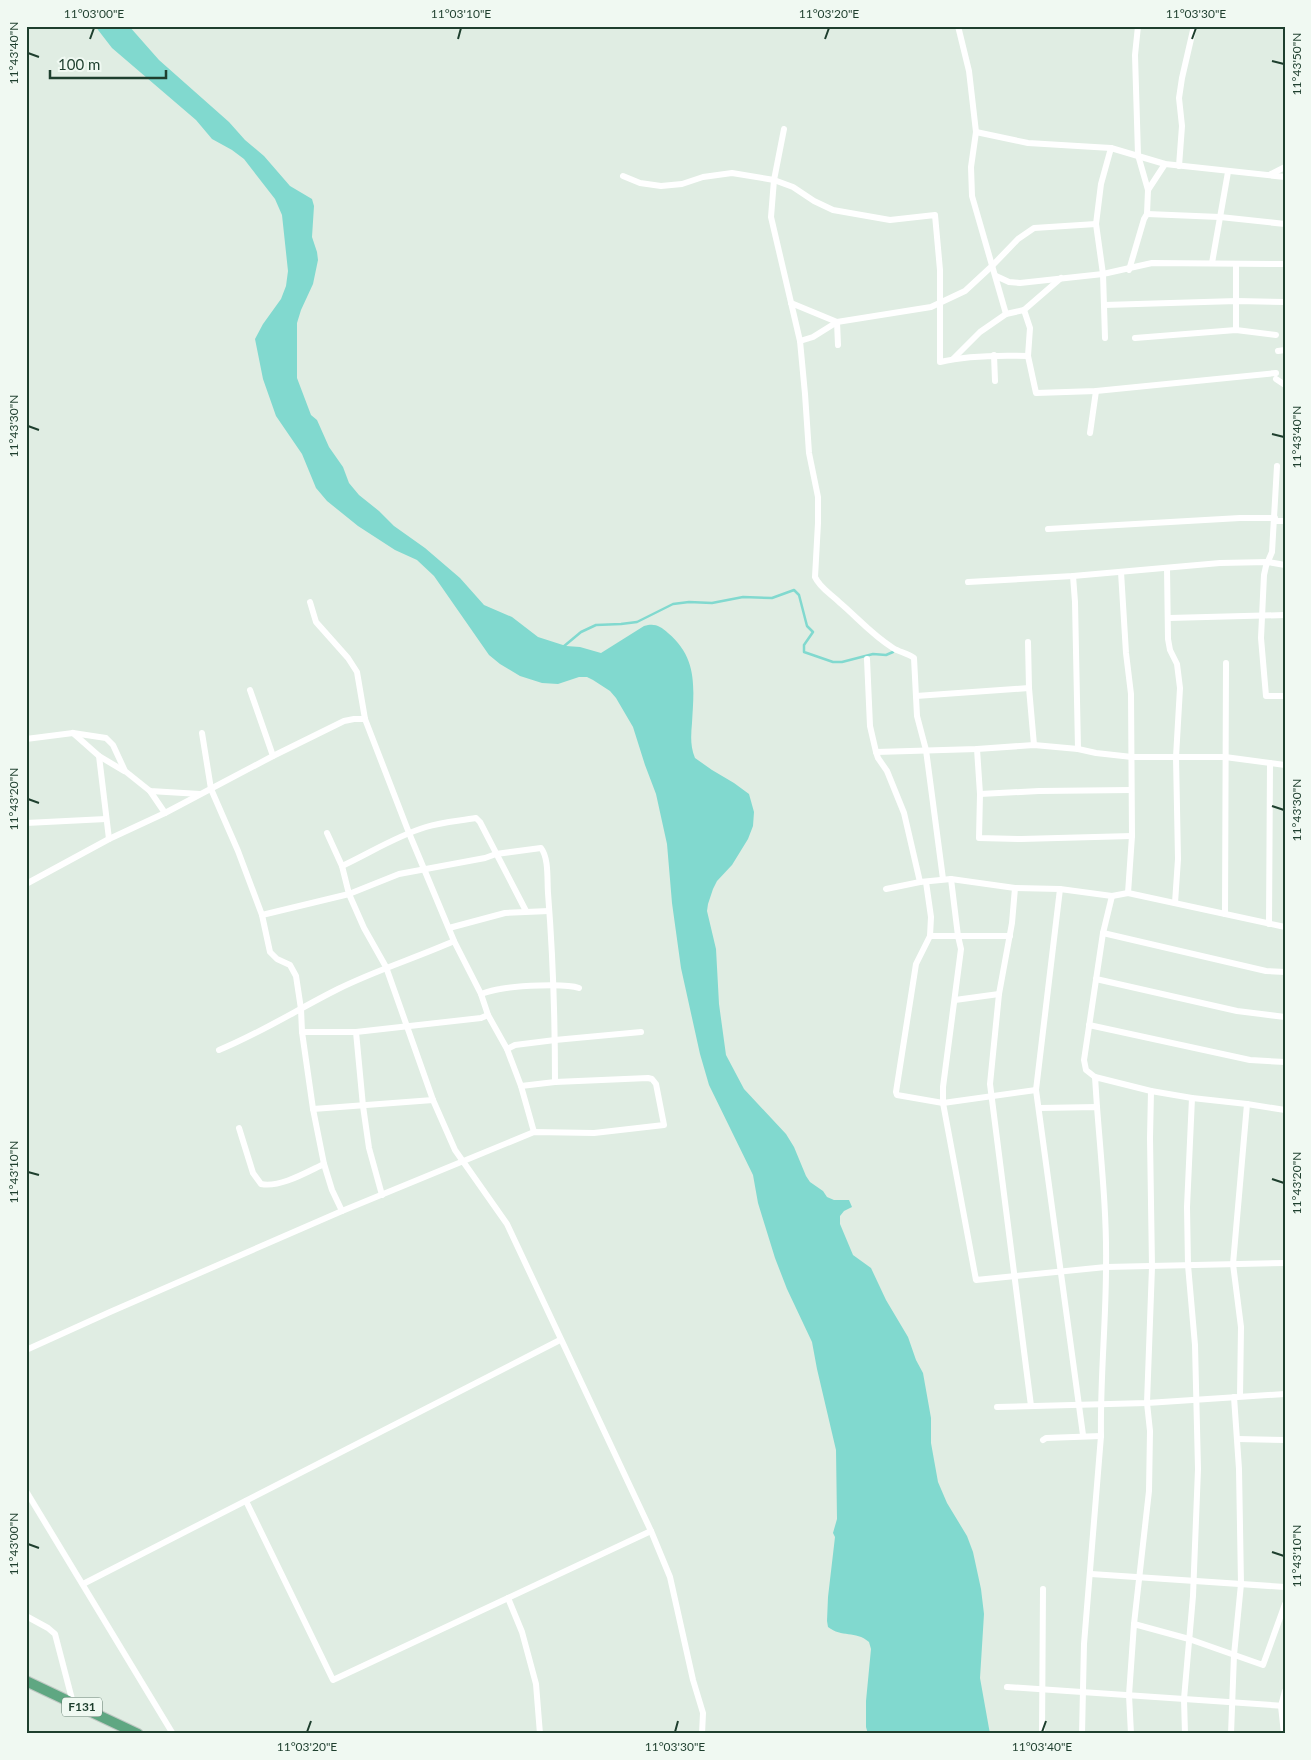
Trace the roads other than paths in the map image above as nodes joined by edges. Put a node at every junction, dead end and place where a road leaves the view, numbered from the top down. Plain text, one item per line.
1 (958, 26) edge
2 (1138, 26) edge
3 (1194, 26) edge
4 (784, 129) dead end
5 (976, 132) junction
6 (1111, 148) junction
7 (1138, 156) junction
8 (1165, 164) junction
9 (1179, 166) junction
10 (1285, 167) edge
11 (1228, 172) junction
12 (1271, 174) junction
13 (623, 176) dead end
14 (1285, 177) edge
15 (774, 180) junction
16 (1148, 190) junction
17 (1147, 214) junction
18 (1220, 217) junction
19 (1096, 224) junction
20 (1285, 224) edge
21 (1212, 262) junction
22 (1236, 264) junction
23 (1285, 264) edge
24 (992, 266) junction
25 (1129, 270) junction
26 (1103, 274) junction
27 (996, 276) junction
28 (1061, 278) junction
29 (1237, 301) junction
30 (1285, 302) edge
31 (791, 303) junction
32 (940, 304) junction
33 (1104, 305) junction
34 (1024, 310) junction
35 (1006, 314) junction
36 (837, 322) junction
37 (1236, 330) junction
38 (1276, 335) dead end
39 (1105, 338) dead end
40 (1135, 338) dead end
41 (800, 341) junction
42 (838, 345) dead end
43 (994, 355) junction
44 (1028, 356) junction
45 (954, 359) junction
46 (995, 381) dead end
47 (1285, 385) edge
48 (1096, 391) junction
49 (1090, 433) dead end
50 (1285, 472) edge
51 (1274, 519) junction
52 (1285, 520) edge
53 (1048, 529) dead end
54 (1268, 562) junction
55 (1285, 565) edge
56 (1167, 568) junction
57 (1121, 572) junction
58 (1073, 576) junction
59 (968, 582) dead end
60 (310, 602) dead end
61 (1285, 615) edge
62 (1261, 616) junction
63 (1169, 618) junction
64 (1028, 642) dead end
65 (867, 659) dead end
66 (1226, 663) dead end
67 (1029, 688) junction
68 (250, 690) dead end
69 (916, 696) junction
70 (1285, 696) edge
71 (365, 719) junction
72 (73, 733) junction
73 (202, 733) dead end
74 (26, 739) edge
75 (1034, 745) junction
76 (977, 749) junction
77 (1078, 749) junction
78 (926, 750) junction
79 (876, 752) junction
80 (99, 756) junction
81 (273, 756) junction
82 (1132, 757) junction
83 (1176, 757) junction
84 (1225, 757) junction
85 (1270, 763) junction
86 (1285, 765) edge
87 (124, 771) junction
88 (211, 789) junction
89 (1131, 790) junction
90 (150, 791) junction
91 (202, 794) junction
92 (980, 794) junction
93 (165, 813) junction
94 (106, 819) junction
95 (26, 823) edge
96 (327, 833) dead end
97 (409, 833) junction
98 (1132, 836) junction
99 (109, 839) junction
100 (496, 854) junction
101 (342, 866) junction
102 (425, 868) junction
103 (943, 879) junction
104 (951, 879) junction
105 (923, 882) junction
106 (26, 884) edge
107 (1016, 888) junction
108 (886, 889) dead end
109 (1060, 889) junction
110 (1128, 893) junction
111 (349, 894) junction
112 (1112, 896) junction
113 (1176, 903) junction
114 (526, 911) junction
115 (549, 911) junction
116 (1225, 914) junction
117 (262, 915) junction
118 (1269, 924) junction
119 (1285, 927) edge
120 (449, 928) junction
121 (1103, 934) junction
122 (930, 936) junction
123 (958, 936) junction
124 (1010, 936) junction
125 (454, 942) junction
126 (386, 967) junction
127 (1285, 972) edge
128 (1096, 979) junction
129 (553, 986) junction
130 (579, 988) dead end
131 (481, 994) junction
132 (999, 994) junction
133 (956, 1000) junction
134 (301, 1009) junction
135 (488, 1015) junction
136 (1285, 1017) edge
137 (1089, 1025) junction
138 (407, 1027) junction
139 (302, 1032) junction
140 (356, 1032) junction
141 (641, 1032) dead end
142 (555, 1040) junction
143 (506, 1049) junction
144 (219, 1050) dead end
145 (1285, 1062) edge
146 (1095, 1077) junction
147 (554, 1082) junction
148 (521, 1086) junction
149 (1036, 1090) junction
150 (1151, 1091) junction
151 (991, 1096) junction
152 (1192, 1098) junction
153 (433, 1100) junction
154 (943, 1103) junction
155 (1247, 1104) junction
156 (363, 1106) junction
157 (1098, 1107) junction
158 (1039, 1108) junction
159 (313, 1109) junction
160 (1285, 1110) edge
161 (239, 1128) dead end
162 (534, 1132) junction
163 (464, 1161) junction
164 (324, 1164) junction
165 (382, 1195) junction
166 (342, 1211) junction
167 (1285, 1263) edge
168 (1233, 1264) junction
169 (1188, 1265) junction
170 (1106, 1267) junction
171 (1152, 1267) junction
172 (1062, 1272) junction
173 (1015, 1276) junction
174 (560, 1340) junction
175 (26, 1350) edge
176 (1285, 1394) edge
177 (1237, 1396) junction
178 (1196, 1400) junction
179 (1147, 1403) junction
180 (1100, 1404) junction
181 (1079, 1405) junction
182 (997, 1406) dead end
183 (1031, 1406) junction
184 (1083, 1435) junction
185 (1101, 1436) junction
186 (1238, 1439) junction
187 (1043, 1440) dead end
188 (1285, 1440) edge
189 (26, 1491) edge
190 (246, 1501) junction
191 (651, 1531) junction
192 (1090, 1574) junction
193 (1140, 1577) junction
194 (1192, 1580) junction
195 (83, 1584) junction
196 (1241, 1584) junction
197 (1285, 1587) edge
198 (1043, 1588) dead end
199 (508, 1598) junction
200 (1285, 1604) edge
201 (26, 1616) edge
202 (1134, 1624) junction
203 (1189, 1639) junction
204 (1234, 1655) junction
205 (26, 1681) edge
206 (1008, 1687) dead end
207 (1042, 1689) junction
208 (1285, 1691) edge
209 (1084, 1692) junction
210 (1129, 1695) junction
211 (1184, 1699) junction
212 (73, 1703) junction
213 (1232, 1703) junction
214 (1283, 1706) edge
215 (138, 1734) edge
216 (173, 1734) edge
217 (540, 1734) edge
218 (702, 1734) edge
219 (1042, 1734) edge
220 (1082, 1734) edge
221 (1131, 1734) edge
222 (1185, 1734) edge
223 (1231, 1734) edge
224 (1284, 1734) edge

1 - 5 street
2 - 7 street
3 - 9 street
4 - 15 street
5 - 6 street
5 - 24 street
6 - 7 street
6 - 19 street
7 - 8 street
7 - 16 street
8 - 9 street
8 - 16 street
9 - 11 street
10 - 12 street
11 - 12 street
11 - 18 street
12 - 14 street
13 - 15 street
15 - 31 street
15 - 32 street
16 - 17 street
17 - 18 street
17 - 25 street
18 - 20 street
18 - 21 street
19 - 24 street
19 - 26 street
21 - 22 street
21 - 25 street
22 - 23 street
22 - 29 street
24 - 27 street
24 - 32 street
25 - 26 street
26 - 28 street
26 - 33 street
27 - 28 street
27 - 35 street
28 - 34 street
29 - 30 street
29 - 33 street
29 - 37 street
31 - 36 street
31 - 41 street
32 - 36 street
32 - 45 street
33 - 39 street
34 - 35 street
34 - 44 street
35 - 45 street
36 - 41 street
36 - 42 street
37 - 38 street
37 - 40 street
41 - 69 street
43 - 44 street
43 - 45 street
43 - 46 street
44 - 48 street
47 - 48 street
48 - 49 street
50 - 51 street
51 - 52 street
51 - 53 street
51 - 54 street
54 - 55 street
54 - 56 street
54 - 62 street
56 - 57 street
56 - 63 street
57 - 58 street
57 - 82 street
58 - 59 street
58 - 77 street
60 - 71 street
61 - 62 street
62 - 63 street
62 - 70 street
63 - 83 street
64 - 67 street
65 - 79 street
66 - 84 street
67 - 69 street
67 - 75 street
68 - 81 street
69 - 78 street
71 - 81 street
71 - 97 street
72 - 74 street
72 - 80 street
72 - 87 street
73 - 88 street
75 - 76 street
75 - 77 street
76 - 78 street
76 - 92 street
77 - 82 street
78 - 79 street
78 - 103 street
79 - 105 street
80 - 87 street
80 - 94 street
81 - 88 street
82 - 83 street
82 - 89 street
83 - 84 street
83 - 113 street
84 - 85 street
84 - 116 street
85 - 86 street
85 - 118 street
87 - 90 street
88 - 91 street
88 - 117 street
89 - 92 street
89 - 98 street
90 - 91 street
90 - 93 street
91 - 93 street
92 - 98 street
93 - 99 street
94 - 95 street
94 - 99 street
96 - 101 street
97 - 100 street
97 - 101 street
97 - 102 street
98 - 110 street
99 - 106 street
100 - 102 street
100 - 114 street
100 - 115 street
101 - 111 street
102 - 111 street
102 - 120 street
103 - 104 street
103 - 105 street
104 - 107 street
104 - 123 street
105 - 108 street
105 - 122 street
107 - 109 street
107 - 124 street
109 - 112 street
109 - 149 street
110 - 112 street
110 - 113 street
111 - 117 street
111 - 126 street
112 - 121 street
113 - 116 street
114 - 115 street
114 - 120 street
115 - 129 street
116 - 118 street
117 - 134 street
118 - 119 street
120 - 125 street
121 - 127 street
121 - 128 street
122 - 123 street
122 - 154 street
123 - 124 street
123 - 133 street
124 - 132 street
125 - 126 street
125 - 131 street
126 - 134 street
126 - 138 street
128 - 136 street
128 - 137 street
129 - 130 street
129 - 131 street
129 - 142 street
131 - 135 street
132 - 133 street
132 - 151 street
133 - 154 street
134 - 139 street
134 - 144 street
135 - 138 street
135 - 143 street
137 - 145 street
137 - 146 street
138 - 140 street
138 - 153 street
139 - 140 street
139 - 159 street
140 - 156 street
141 - 142 street
142 - 143 street
142 - 147 street
143 - 148 street
146 - 150 street
146 - 157 street
147 - 148 street
147 - 162 street
148 - 162 street
149 - 151 street
149 - 158 street
150 - 152 street
150 - 171 street
151 - 154 street
151 - 173 street
152 - 155 street
152 - 169 street
153 - 156 street
153 - 163 street
154 - 173 street
155 - 160 street
155 - 168 street
156 - 159 street
156 - 165 street
157 - 158 street
157 - 170 street
158 - 172 street
159 - 164 street
161 - 164 street
162 - 163 street
163 - 165 street
163 - 174 street
164 - 166 street
165 - 166 street
166 - 175 street
167 - 168 street
168 - 169 street
168 - 177 street
169 - 171 street
169 - 178 street
170 - 171 street
170 - 172 street
170 - 180 street
171 - 179 street
172 - 173 street
172 - 181 street
173 - 183 street
174 - 190 street
174 - 191 street
176 - 177 street
177 - 178 street
177 - 186 street
178 - 179 street
178 - 194 street
179 - 180 street
179 - 193 street
180 - 181 street
180 - 185 street
181 - 183 street
181 - 184 street
182 - 183 street
184 - 185 street
184 - 187 street
185 - 192 street
186 - 188 street
186 - 196 street
189 - 195 street
190 - 195 street
190 - 199 street
191 - 199 street
191 - 218 street
192 - 193 street
192 - 209 street
193 - 194 street
193 - 202 street
194 - 196 street
194 - 203 street
195 - 216 street
196 - 197 street
196 - 204 street
198 - 207 street
199 - 217 street
200 - 204 street
201 - 212 street
202 - 203 street
202 - 210 street
203 - 204 street
203 - 211 street
204 - 213 street
205 - 212 main road, F131
206 - 207 street
207 - 209 street
207 - 219 street
208 - 214 street
209 - 210 street
209 - 220 street
210 - 211 street
210 - 221 street
211 - 213 street
211 - 222 street
212 - 215 main road, F131
213 - 214 street
213 - 223 street
214 - 224 street

